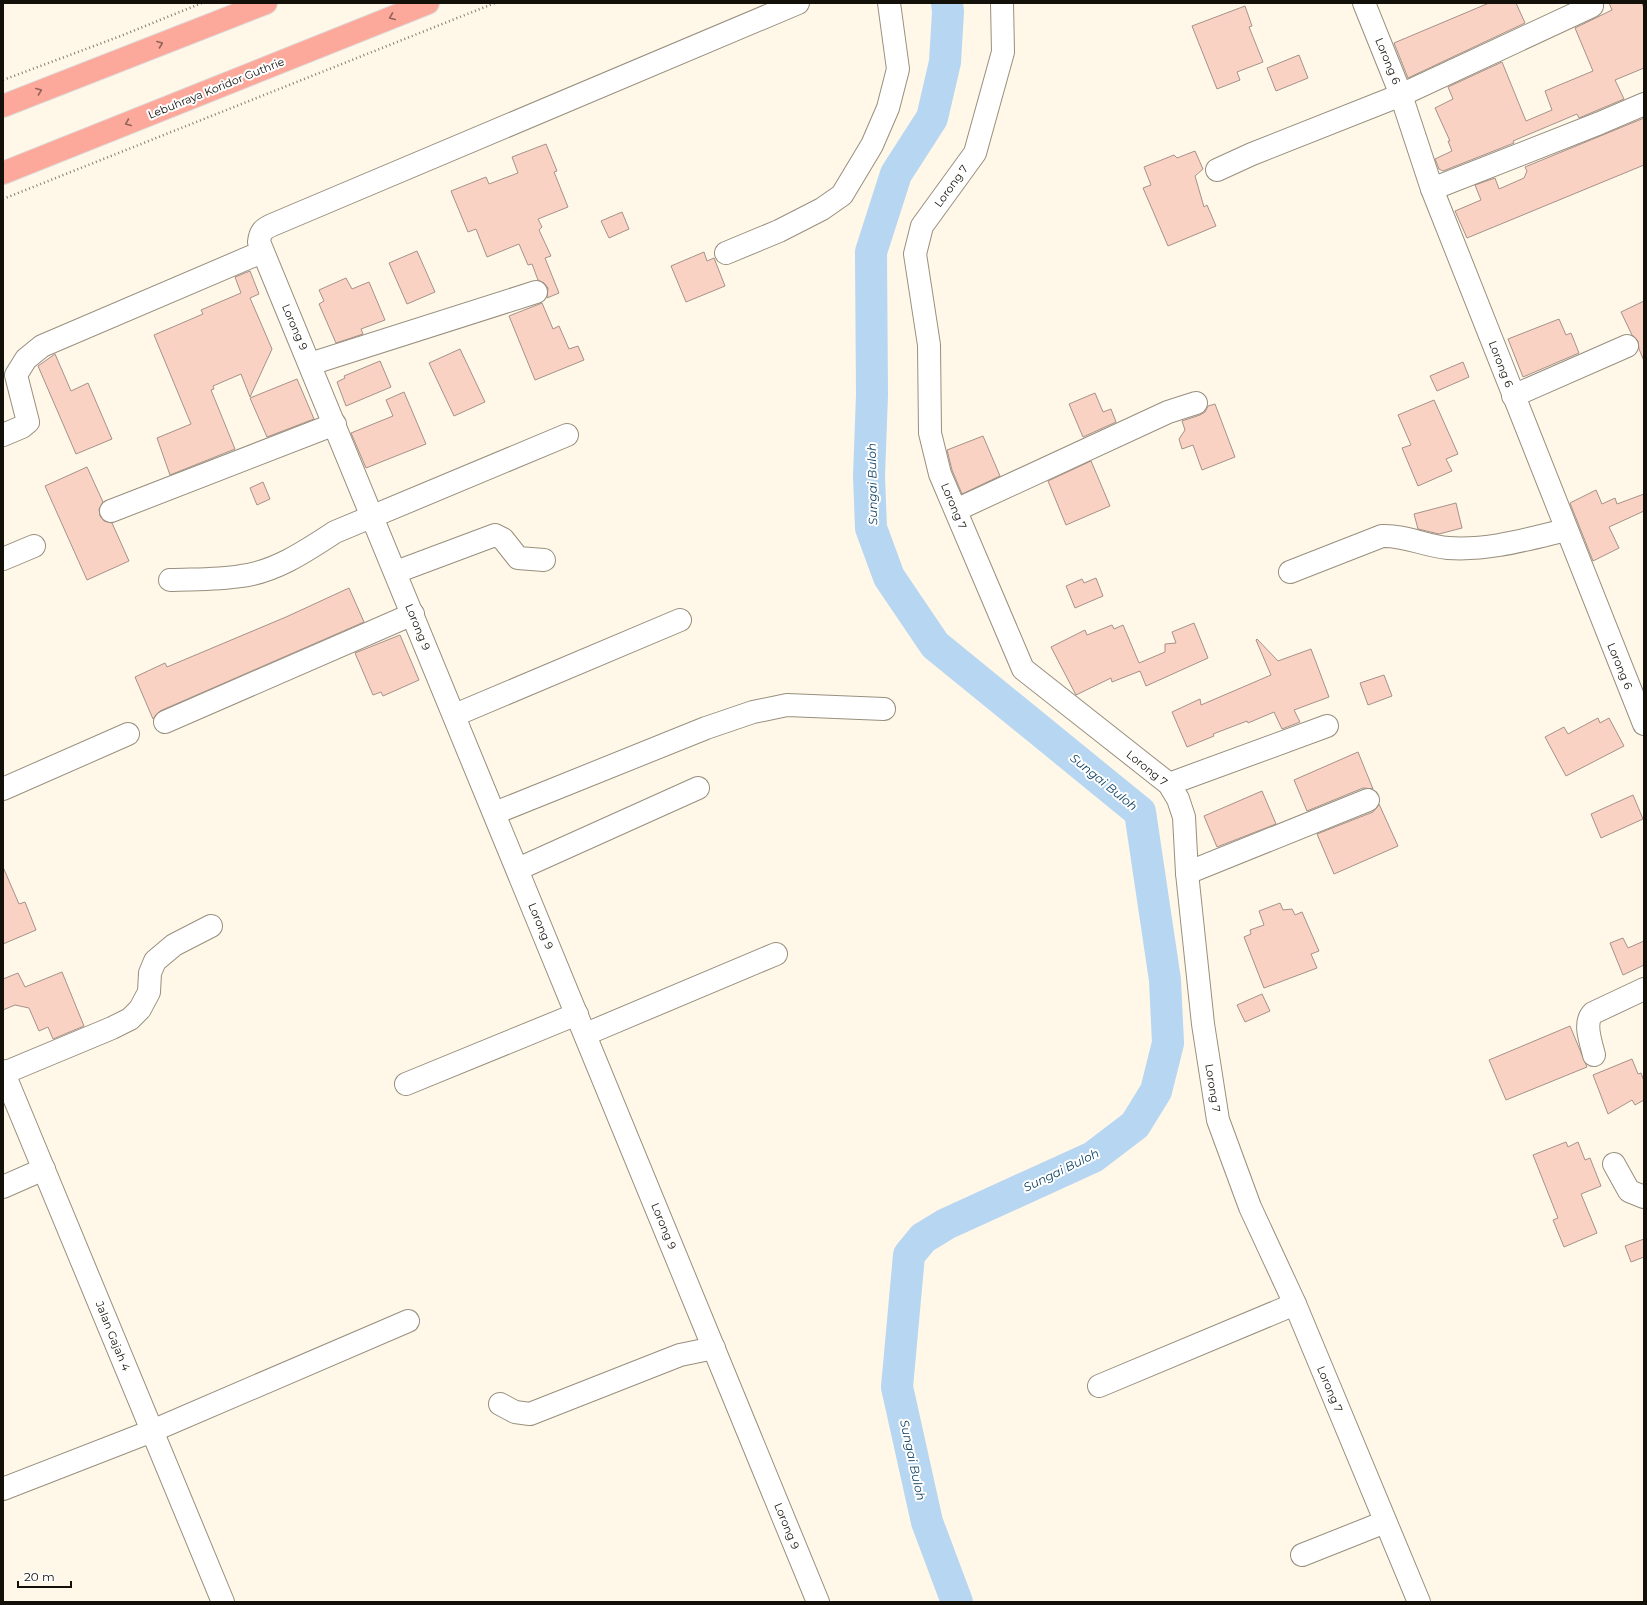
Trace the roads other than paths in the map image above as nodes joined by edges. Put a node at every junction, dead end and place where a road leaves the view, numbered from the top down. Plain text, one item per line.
1 (266, 3) edge
2 (428, 3) edge
3 (798, 3) edge
4 (889, 3) edge
5 (1002, 3) edge
6 (1364, 3) edge
7 (1592, 6) dead end
8 (1401, 95) junction
9 (1644, 104) edge
10 (3, 106) edge
11 (1217, 170) dead end
12 (3, 173) edge
13 (1432, 188) junction
14 (262, 252) junction
15 (726, 254) dead end
16 (536, 292) dead end
17 (1627, 346) dead end
18 (310, 364) junction
19 (1513, 396) junction
20 (1196, 403) dead end
21 (335, 424) junction
22 (567, 434) dead end
23 (3, 435) edge
24 (956, 510) junction
25 (111, 511) dead end
26 (373, 516) junction
27 (1566, 530) junction
28 (34, 546) dead end
29 (3, 559) edge
30 (544, 560) dead end
31 (396, 572) junction
32 (1290, 572) dead end
33 (170, 580) dead end
34 (413, 614) junction
35 (680, 620) dead end
36 (1636, 682) edge
37 (884, 709) dead end
38 (455, 715) junction
39 (164, 722) dead end
40 (1644, 724) edge
41 (1327, 726) dead end
42 (128, 734) dead end
43 (1169, 784) junction
44 (698, 788) dead end
45 (3, 789) edge
46 (1368, 800) dead end
47 (495, 813) junction
48 (518, 869) junction
49 (1187, 873) junction
50 (211, 926) dead end
51 (776, 954) dead end
52 (1644, 989) edge
53 (577, 1014) junction
54 (586, 1034) junction
55 (1594, 1055) dead end
56 (3, 1072) edge
57 (406, 1084) dead end
58 (1614, 1164) dead end
59 (44, 1169) junction
60 (3, 1187) edge
61 (1644, 1196) edge
62 (1295, 1304) junction
63 (408, 1321) dead end
64 (714, 1348) junction
65 (1099, 1386) dead end
66 (500, 1404) dead end
67 (152, 1431) junction
68 (3, 1489) edge
69 (1385, 1522) junction
70 (1302, 1555) dead end
71 (223, 1602) edge
72 (818, 1602) edge
73 (1419, 1602) edge

10 -> 1 highway
2 -> 12 highway, Lebuhraya Koridor Guthrie
3 - 14 street
4 - 15 street
5 - 24 street, Lorong 7
6 - 8 street, Lorong 6
7 - 8 street
8 - 11 street
8 - 13 street, Lorong 6
9 - 13 street
13 - 19 street, Lorong 6
14 - 18 street, Lorong 9
14 - 23 street
16 - 18 street
17 - 19 street
18 - 21 street, Lorong 9
19 - 27 street, Lorong 6
20 - 24 street
21 - 25 street
21 - 26 street, Lorong 9
22 - 26 street
24 - 43 street, Lorong 7
26 - 31 street, Lorong 9
26 - 33 street
27 - 32 street
27 - 36 street, Lorong 6
28 - 29 street
30 - 31 street
31 - 34 street, Lorong 9
34 - 38 street, Lorong 9
34 - 39 street
35 - 38 street
36 - 40 street, Lorong 6
37 - 47 street
38 - 47 street, Lorong 9
41 - 43 street
42 - 45 street
43 - 49 street, Lorong 7
44 - 48 street
46 - 49 street
47 - 48 street, Lorong 9
48 - 53 street, Lorong 9
49 - 62 street, Lorong 7
50 - 56 street
51 - 54 street
52 - 55 street
53 - 54 street, Lorong 9
53 - 57 street
54 - 64 street, Lorong 9
56 - 59 street, Jalan Gajah 4
58 - 61 street
59 - 60 street
59 - 67 street, Jalan Gajah 4
62 - 65 street
62 - 69 street, Lorong 7
63 - 67 street
64 - 66 street
64 - 72 street, Lorong 9
67 - 68 street
67 - 71 street, Jalan Gajah 4
69 - 70 street
69 - 73 street, Lorong 7

